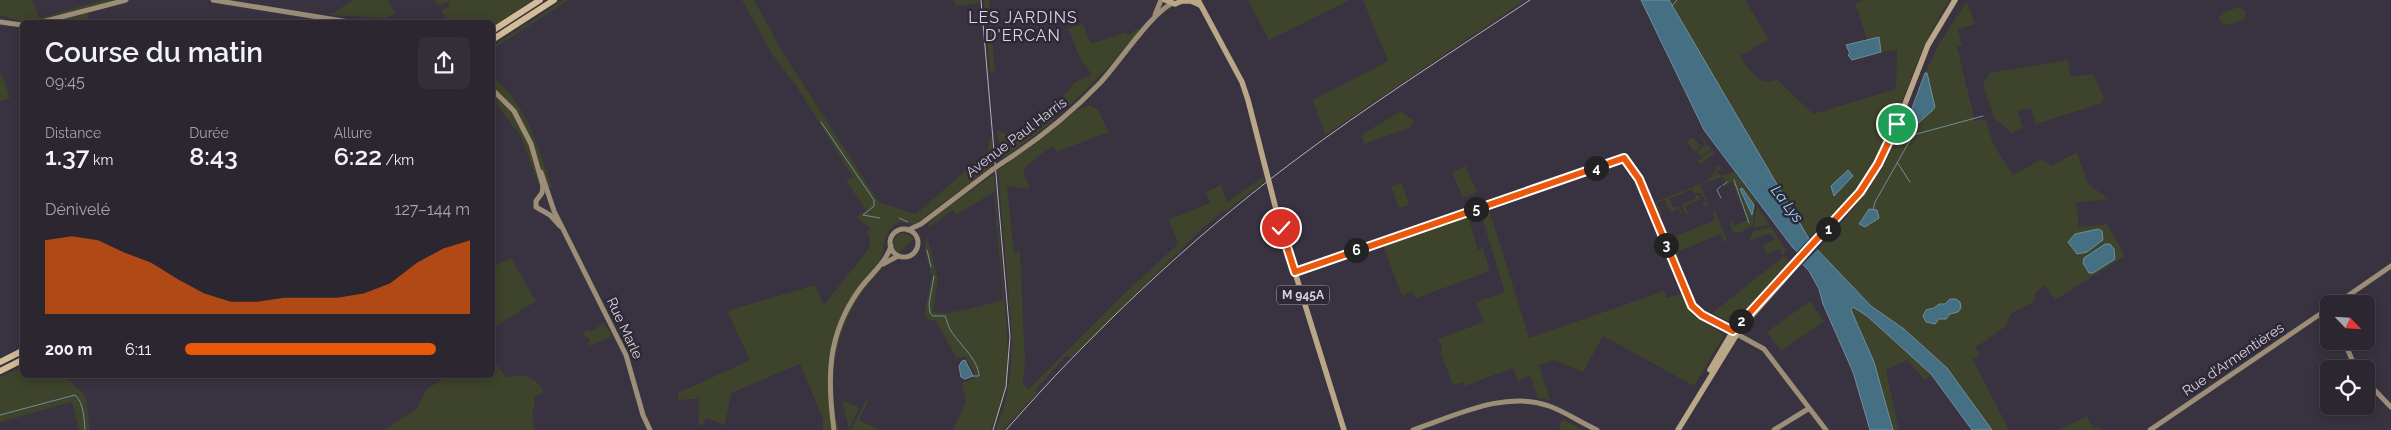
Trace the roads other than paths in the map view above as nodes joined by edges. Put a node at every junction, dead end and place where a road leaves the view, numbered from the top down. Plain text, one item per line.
1 (126, 0) edge
2 (213, 0) edge
3 (540, 0) edge
4 (554, 0) edge
5 (1162, 0) edge
6 (1165, 0) edge
7 (1198, 0) edge
8 (1955, 0) edge
9 (1184, 1) edge
10 (1173, 3) junction
11 (1203, 9) junction
12 (50, 20) edge
13 (336, 20) edge
14 (2, 23) edge
15 (1150, 24) junction
16 (20, 25) edge
17 (495, 29) edge
18 (495, 38) edge
19 (495, 92) edge
20 (541, 172) junction
21 (540, 196) junction
22 (550, 198) junction
23 (552, 204) junction
24 (544, 212) junction
25 (930, 218) junction
26 (908, 230) junction
27 (916, 237) junction
28 (570, 239) junction
29 (891, 246) junction
30 (898, 256) junction
31 (2391, 266) edge
32 (877, 269) junction
33 (1295, 272) junction
34 (2349, 295) edge
35 (2320, 314) edge
36 (1735, 332) junction
37 (20, 352) edge
38 (20, 361) edge
39 (0, 362) edge
40 (0, 371) edge
41 (2375, 390) edge
42 (2391, 407) edge
43 (1808, 409) junction
44 (834, 428) edge
45 (1594, 429) edge
46 (650, 430) edge
47 (1345, 430) edge
48 (1413, 430) edge
49 (1678, 430) edge
50 (1774, 430) edge
51 (1826, 430) edge
52 (2150, 430) edge

1 - 12 main road
2 - 13 main road
3 - 17 highway
4 - 18 highway
5 - 15 main road, Avenue Paul Harris
6 - 10 main road
7 - 11 main road, M 945A
8 - 36 main road
9 - 10 main road
9 - 11 main road
10 - 15 main road, Avenue Paul Harris
11 - 33 main road, M 945A
14 - 16 main road
15 - 25 main road, Avenue Paul Harris, bridge
19 - 20 main road
20 - 21 main road
20 - 22 main road
21 - 22 main road
21 - 24 main road
22 - 23 main road
23 - 24 main road
23 - 28 main road, Rue Marle
24 - 28 main road, Rue Marle
25 - 26 main road, Avenue Paul Harris
25 - 27 main road, Avenue Paul Harris
26 - 27 main road
26 - 29 main road, Avenue Paul Harris
27 - 30 main road, Avenue Paul Harris
28 - 46 main road, Rue Marle
29 - 30 main road
29 - 32 main road, Avenue Paul Harris
30 - 32 main road, Avenue Paul Harris
31 - 34 main road
32 - 44 main road, Avenue Paul Harris
33 - 36 main road
33 - 47 main road, M 945A
35 - 52 main road, Rue d'Armentières
36 - 43 main road
36 - 49 main road
37 - 39 highway
38 - 40 highway
41 - 42 main road
43 - 50 main road
43 - 51 main road
45 - 48 main road

